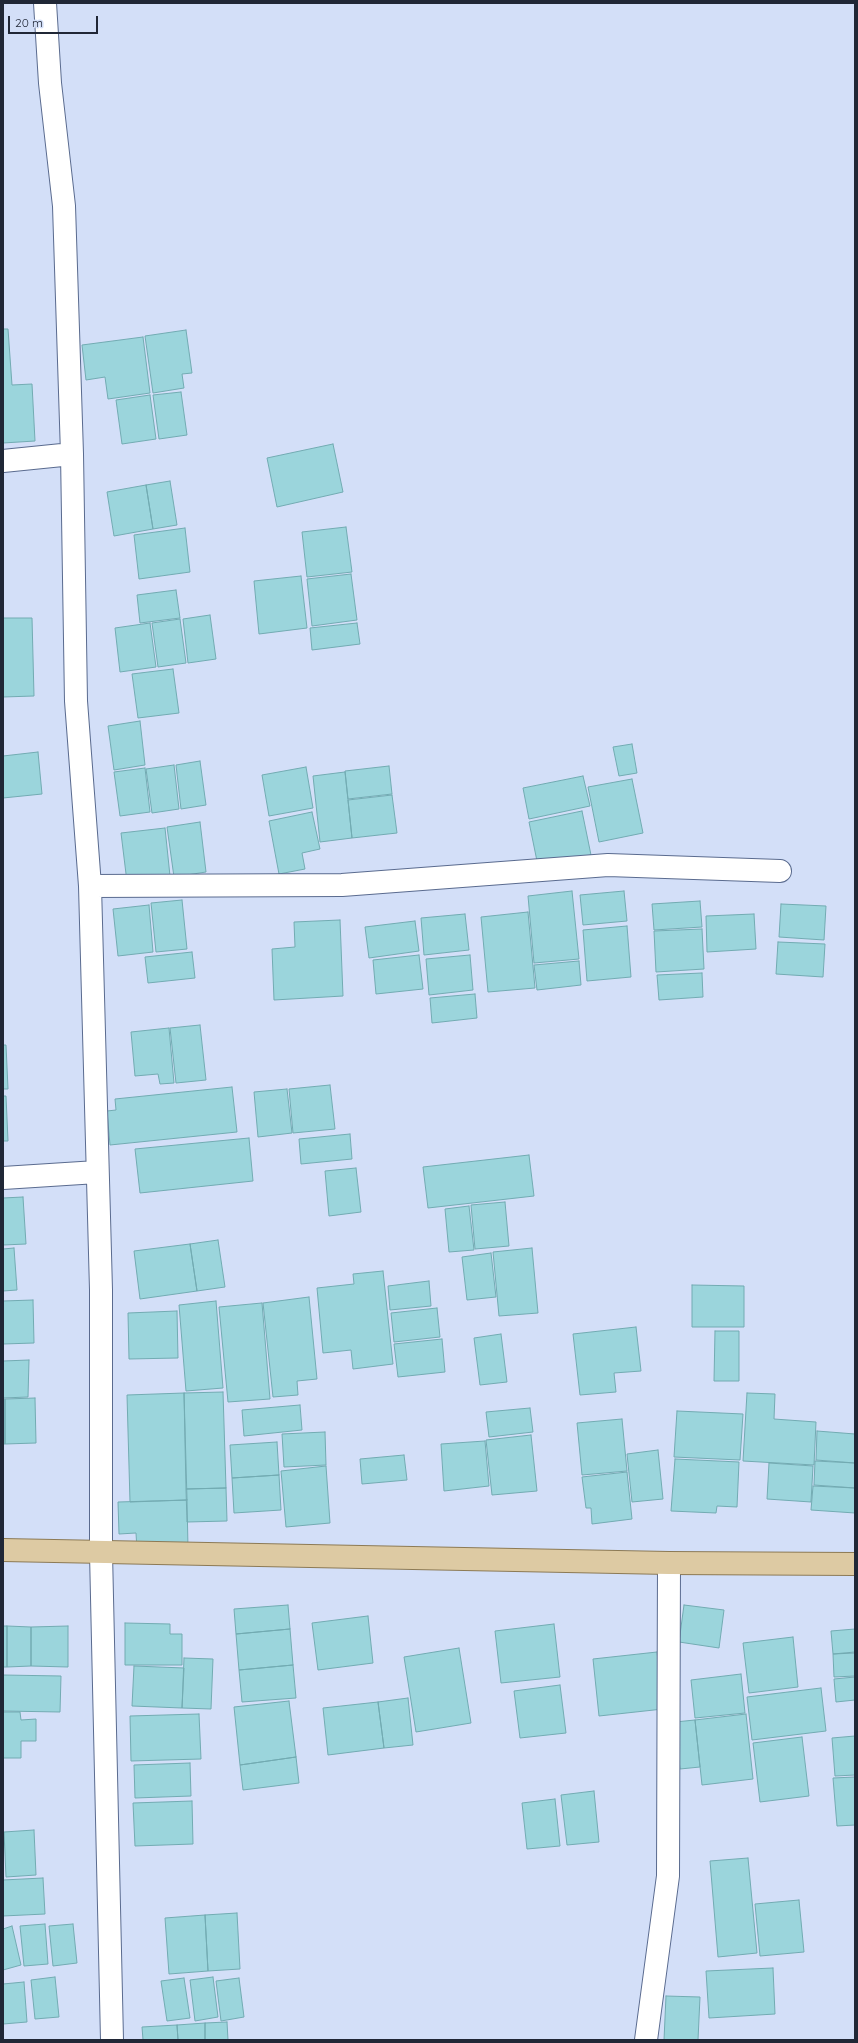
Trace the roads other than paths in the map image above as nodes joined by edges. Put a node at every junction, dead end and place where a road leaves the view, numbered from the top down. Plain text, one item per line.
1 (44, 3) edge
2 (72, 454) junction
3 (3, 461) edge
4 (780, 871) dead end
5 (90, 886) junction
6 (97, 1172) junction
7 (3, 1178) edge
8 (3, 1550) edge
9 (101, 1553) junction
10 (669, 1563) junction
11 (855, 1564) edge
12 (112, 2040) edge
13 (646, 2040) edge

1 - 2 street
2 - 3 street
2 - 5 street
4 - 5 street
5 - 6 street
6 - 7 street
6 - 9 street
8 - 9 main road
9 - 10 main road
9 - 12 street
10 - 11 main road
10 - 13 street

